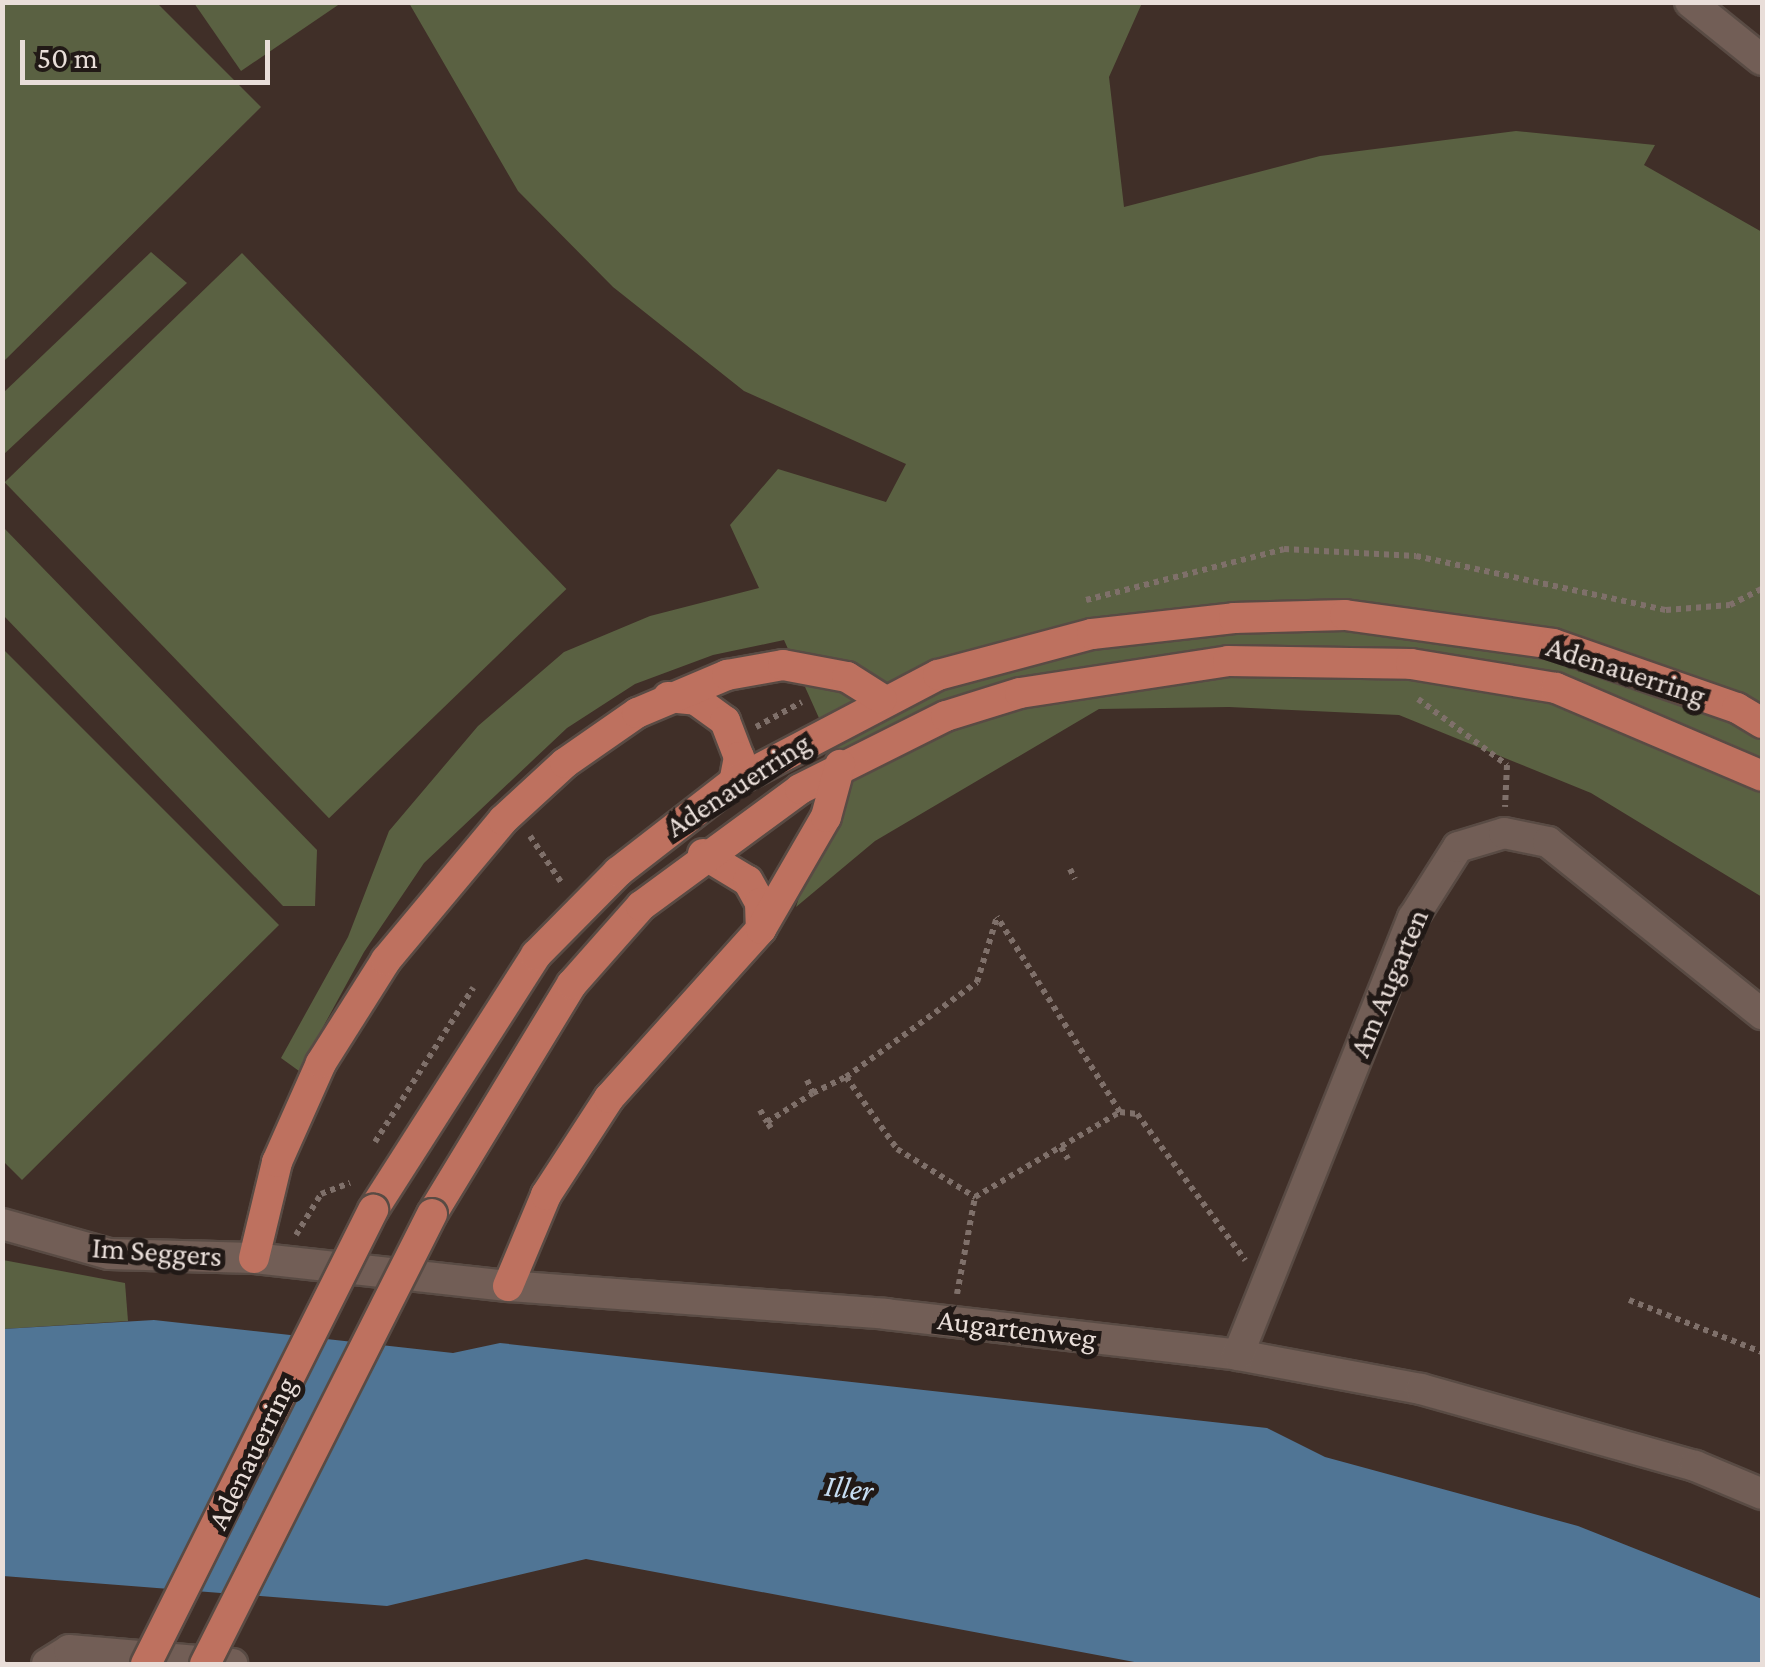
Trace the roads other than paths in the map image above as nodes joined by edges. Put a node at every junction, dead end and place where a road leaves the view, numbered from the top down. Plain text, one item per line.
1 (1690, 2) edge
2 (1762, 60) edge
3 (668, 697) junction
4 (882, 699) junction
5 (1762, 723) edge
6 (840, 765) junction
7 (1762, 776) edge
8 (734, 782) junction
9 (703, 854) junction
10 (760, 929) junction
11 (1762, 1014) edge
12 (2, 1224) edge
13 (267, 1260) junction
14 (508, 1286) junction
15 (1238, 1356) junction
16 (1762, 1494) edge
17 (48, 1664) edge
18 (146, 1664) edge
19 (205, 1664) edge
20 (232, 1664) edge

1 - 2 street
3 - 4 main road
3 - 8 main road
3 - 13 main road
4 - 5 main road, Adenauerring
4 - 8 main road, Adenauerring
6 - 7 main road, Adenauerring
6 - 9 main road, Adenauerring
6 - 10 main road
8 - 18 main road, Adenauerring, bridge
9 - 10 main road
9 - 19 main road, Adenauerring, bridge
10 - 14 main road
11 - 15 street, Am Augarten
12 - 13 street, Im Seggers
13 - 14 street, Augartenweg
14 - 15 street, Augartenweg
15 - 16 street, Augartenweg
17 - 20 street

